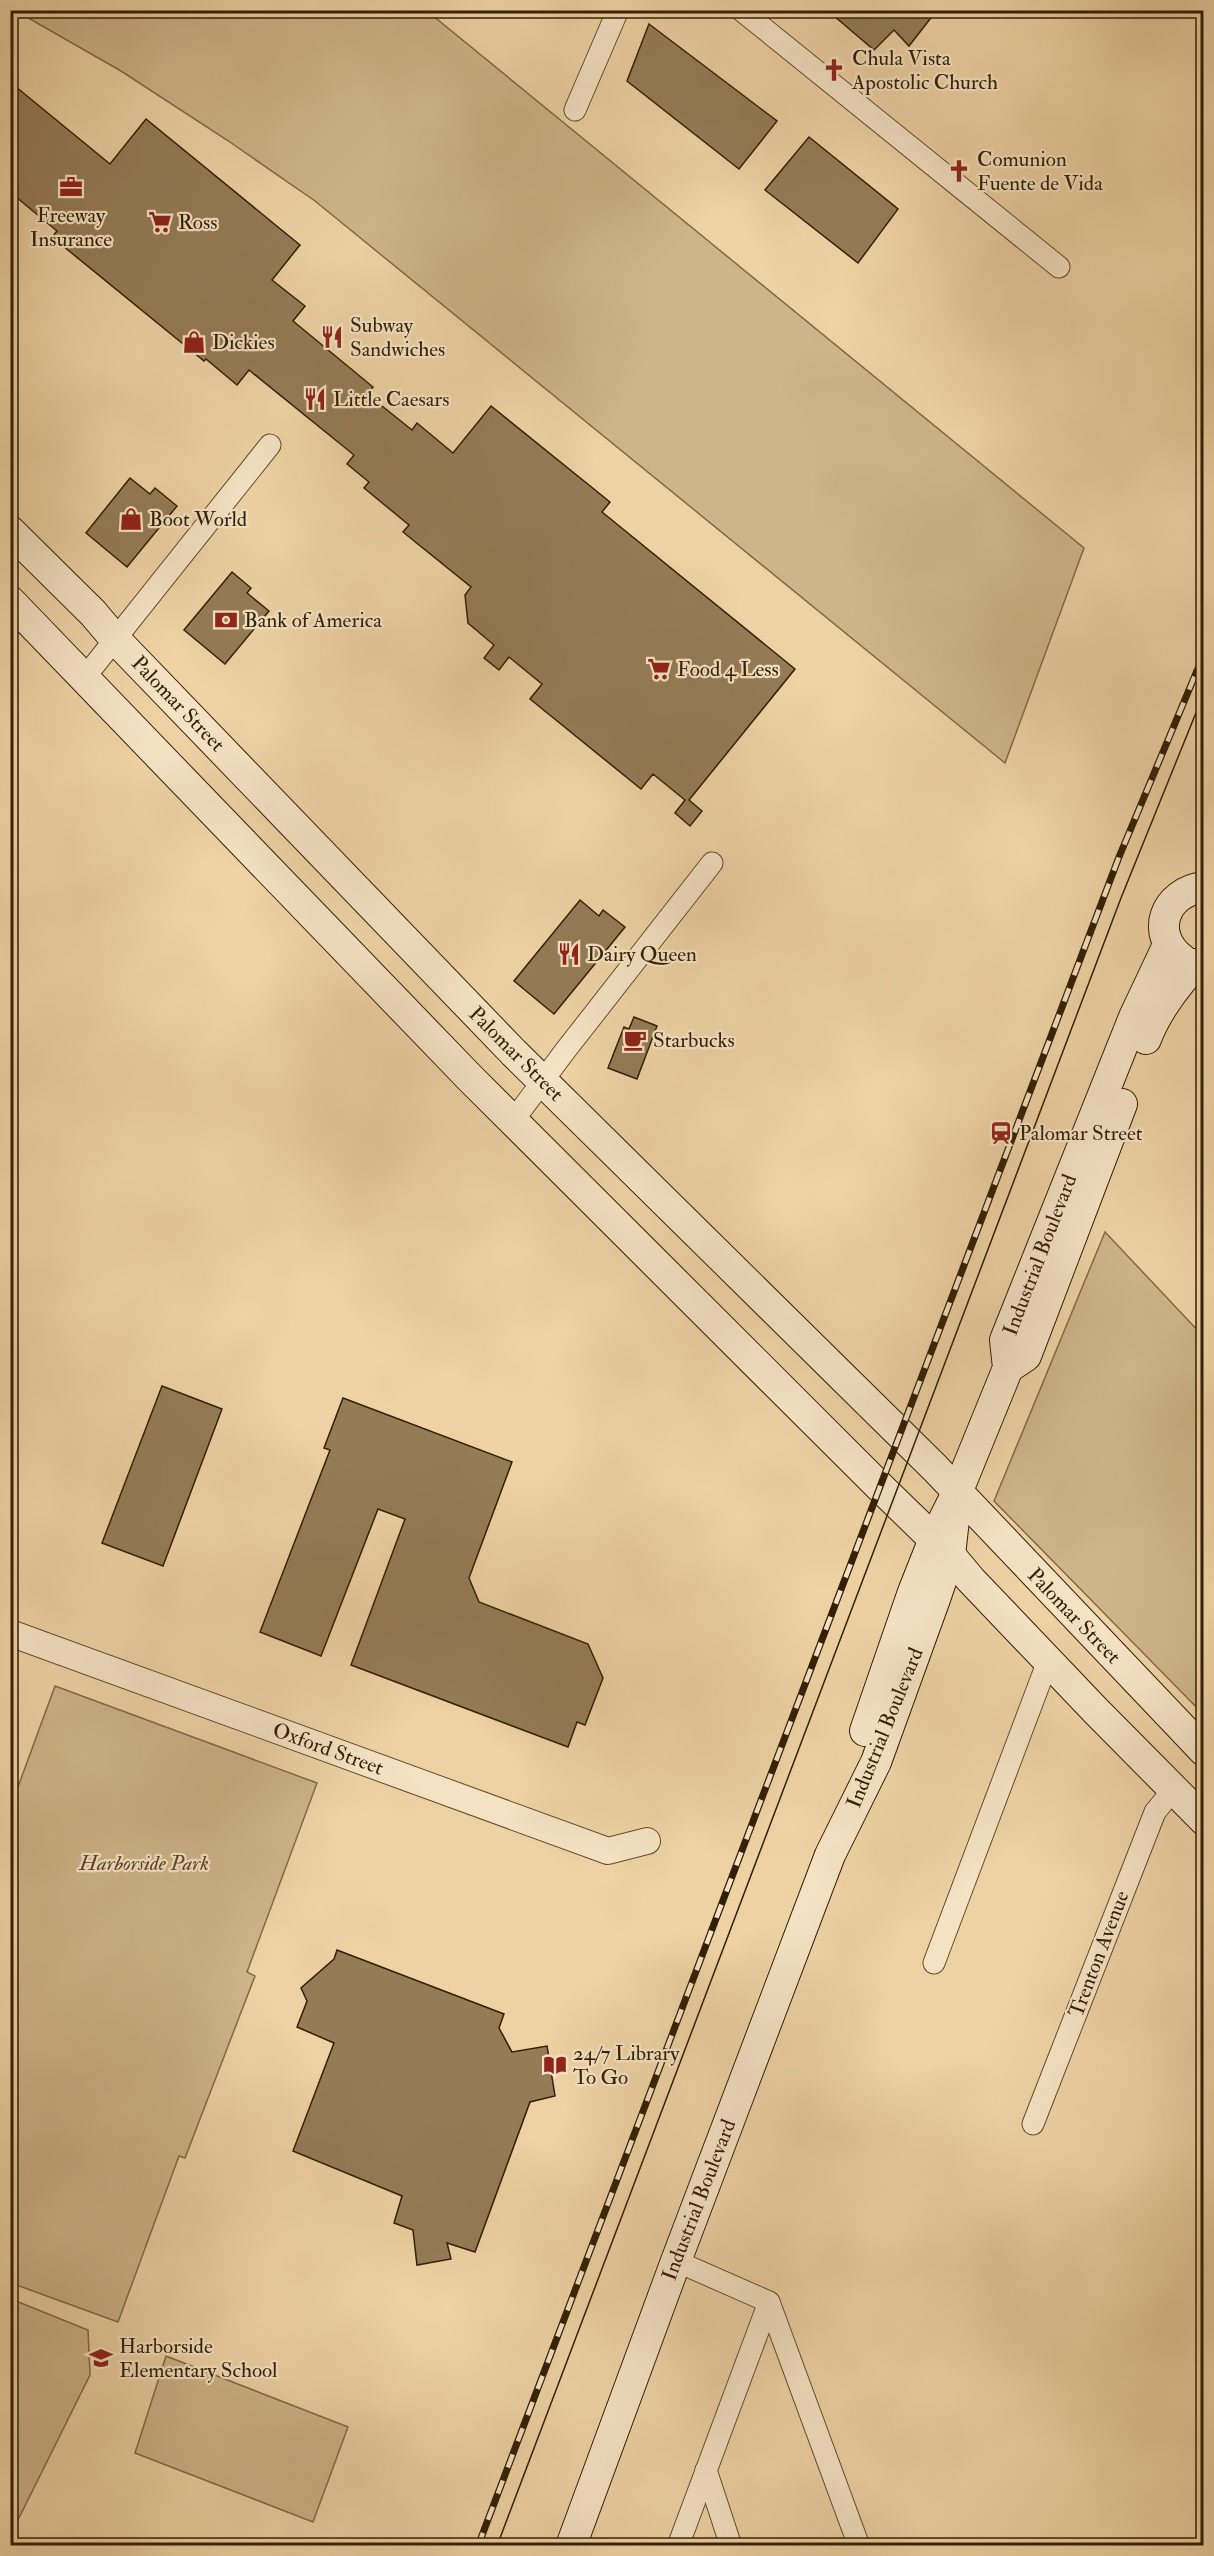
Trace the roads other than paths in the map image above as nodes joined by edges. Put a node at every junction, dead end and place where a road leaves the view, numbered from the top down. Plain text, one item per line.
1 (618, 10) edge
2 (741, 10) edge
3 (575, 110) dead end
4 (1059, 267) dead end
5 (270, 445) dead end
6 (10, 531) edge
7 (10, 601) edge
8 (115, 639) junction
9 (85, 677) junction
10 (712, 863) dead end
11 (1200, 881) edge
12 (1168, 945) junction
13 (1199, 965) edge
14 (543, 1082) junction
15 (513, 1122) junction
16 (1008, 1368) junction
17 (957, 1493) junction
18 (942, 1547) junction
19 (10, 1634) edge
20 (1048, 1661) junction
21 (1203, 1751) edge
22 (1173, 1790) junction
23 (1203, 1820) edge
24 (647, 1841) dead end
25 (934, 1963) dead end
26 (1033, 2124) dead end
27 (676, 2261) junction
28 (769, 2302) junction
29 (706, 2470) junction
30 (571, 2546) edge
31 (678, 2546) edge
32 (731, 2546) edge
33 (858, 2546) edge

1 - 3 street
2 - 4 street
5 - 8 street
6 - 8 main road, Palomar Street
7 - 9 main road
8 - 9 street
8 - 14 main road, Palomar Street
9 - 15 main road
10 - 14 street
11 - 12 main road
12 - 13 main road, Industrial Boulevard
12 - 16 main road, Industrial Boulevard
13 - 16 main road, Industrial Boulevard
14 - 15 street
14 - 17 main road, Palomar Street
15 - 18 main road
16 - 17 main road, Industrial Boulevard
17 - 18 main road, Industrial Boulevard
17 - 21 main road, Palomar Street
18 - 20 main road
18 - 27 main road, Industrial Boulevard
19 - 24 street, Oxford Street
20 - 22 main road
20 - 25 street
22 - 23 main road
22 - 26 street, Trenton Avenue
27 - 28 street
27 - 30 main road, Industrial Boulevard
28 - 29 street
28 - 33 street
29 - 31 street
29 - 32 street

